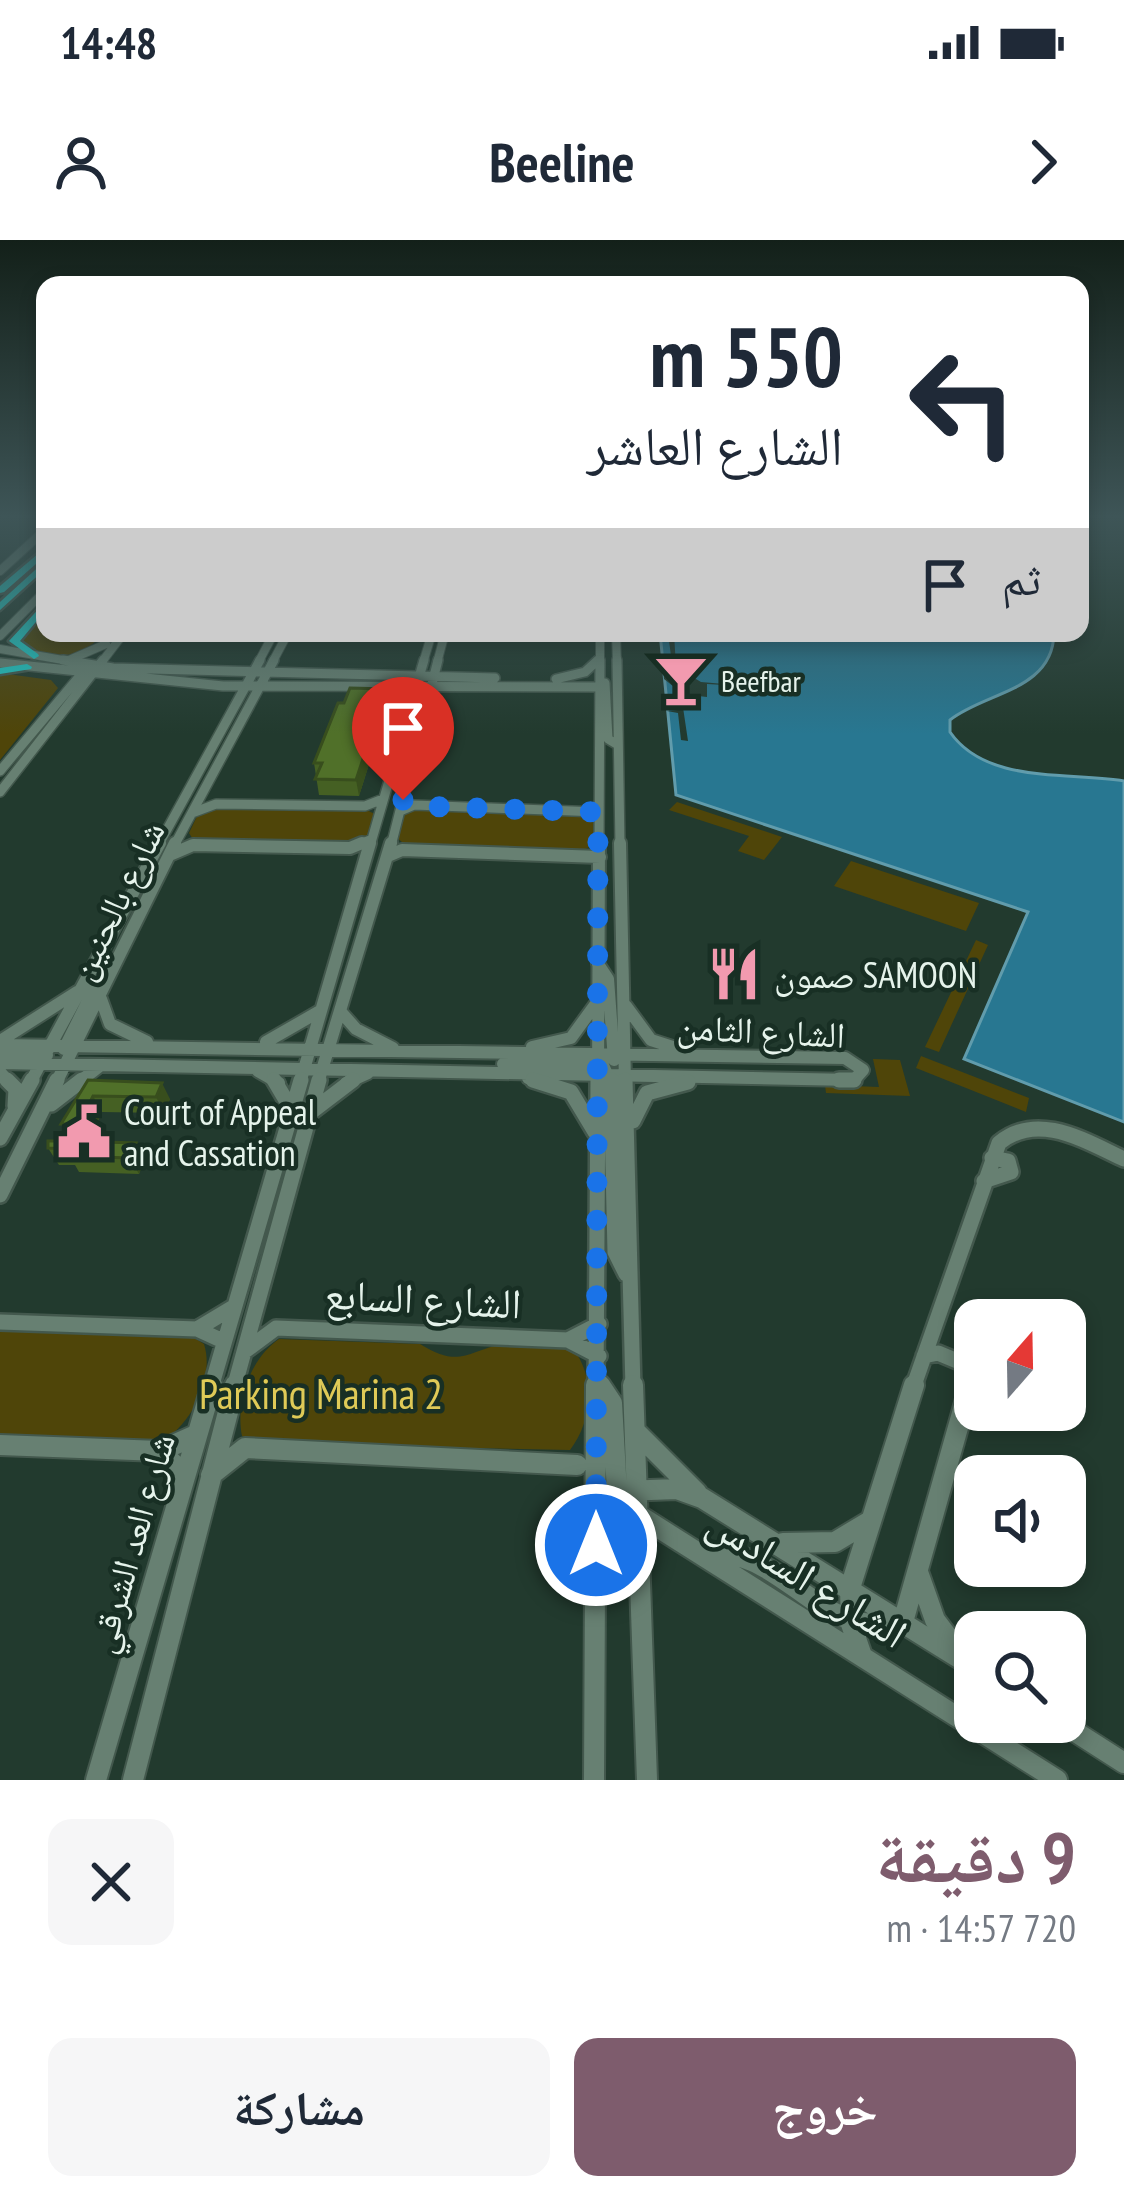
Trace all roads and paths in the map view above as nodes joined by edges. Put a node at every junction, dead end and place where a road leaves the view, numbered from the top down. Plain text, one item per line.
1 (36, 600) edge
2 (36, 615) edge
3 (17, 620) junction
4 (0, 626) edge
5 (0, 636) edge
6 (116, 642) edge
7 (269, 642) edge
8 (271, 642) edge
9 (284, 642) edge
10 (430, 642) edge
11 (442, 642) edge
12 (600, 642) edge
13 (614, 642) edge
14 (106, 644) joint
15 (278, 653) junction
16 (260, 656) junction
17 (599, 659) junction
18 (0, 660) edge
19 (61, 662) junction
20 (436, 662) junction
21 (40, 664) junction
22 (89, 671) junction
23 (305, 675) junction
24 (337, 675) junction
25 (200, 677) junction
26 (255, 678) junction
27 (482, 678) junction
28 (131, 679) junction
29 (175, 681) junction
30 (424, 681) junction
31 (293, 683) junction
32 (555, 683) junction
33 (605, 685) junction
34 (461, 686) junction
35 (65, 700) junction
36 (235, 702) junction
37 (425, 703) junction
38 (248, 707) junction
39 (598, 707) junction
40 (0, 772) edge
41 (0, 792) edge
42 (201, 796) junction
43 (383, 799) junction
44 (216, 804) junction
45 (365, 806) junction
46 (406, 806) junction
47 (594, 808) junction
48 (191, 813) junction
49 (379, 814) junction
50 (179, 836) junction
51 (371, 839) junction
52 (193, 845) junction
53 (350, 848) junction
54 (394, 850) junction
55 (600, 852) junction
56 (366, 856) junction
57 (168, 857) junction
58 (99, 962) junction
59 (598, 964) junction
60 (91, 978) junction
61 (101, 999) junction
62 (598, 999) junction
63 (623, 1001) junction
64 (321, 1010) junction
65 (340, 1011) junction
66 (159, 1046) junction
67 (205, 1046) junction
68 (254, 1046) junction
69 (0, 1047) edge
70 (310, 1048) junction
71 (328, 1049) junction
72 (400, 1051) junction
73 (509, 1053) junction
74 (60, 1055) junction
75 (707, 1056) junction
76 (742, 1056) junction
77 (612, 1063) junction
78 (101, 1065) junction
79 (0, 1068) edge
80 (251, 1068) junction
81 (304, 1068) junction
82 (322, 1068) junction
83 (375, 1070) junction
84 (442, 1071) junction
85 (504, 1072) junction
86 (707, 1076) junction
87 (290, 1107) junction
88 (14, 1109) junction
89 (311, 1112) junction
90 (42, 1113) junction
91 (597, 1134) junction
92 (630, 1134) junction
93 (0, 1138) edge
94 (25, 1146) junction
95 (1124, 1160) edge
96 (0, 1195) edge
97 (629, 1281) junction
98 (256, 1306) junction
99 (233, 1307) junction
100 (0, 1322) edge
101 (935, 1323) junction
102 (599, 1324) junction
103 (197, 1328) junction
104 (276, 1328) junction
105 (223, 1340) junction
106 (568, 1340) junction
107 (244, 1352) junction
108 (599, 1356) junction
109 (924, 1356) junction
110 (950, 1357) junction
111 (224, 1424) junction
112 (636, 1432) junction
113 (197, 1434) junction
114 (0, 1445) edge
115 (245, 1448) junction
116 (160, 1451) junction
117 (578, 1466) dead end
118 (185, 1475) junction
119 (211, 1475) junction
120 (638, 1491) junction
121 (607, 1492) junction
122 (702, 1498) junction
123 (640, 1516) junction
124 (871, 1520) junction
125 (781, 1543) junction
126 (700, 1554) junction
127 (918, 1570) junction
128 (850, 1588) junction
129 (903, 1622) junction
130 (850, 1624) junction
131 (954, 1643) edge
132 (954, 1655) edge
133 (862, 1656) junction
134 (1086, 1739) edge
135 (1124, 1763) edge
136 (96, 1780) edge
137 (133, 1780) edge
138 (594, 1780) edge
139 (647, 1780) edge
140 (1057, 1780) edge

1 - 3 street
2 - 21 highway
3 - 4 street
3 - 5 street
6 - 22 street
7 - 16 street, شارع بالحنين
8 - 26 street
9 - 15 street, شارع بالحنين
10 - 30 street, شارع العد الشرقي
11 - 20 street, شارع العد الشرقي
12 - 17 street
13 - 33 street
14 - 19 street
14 - 22 street
15 - 23 street
15 - 26 street, شارع بالحنين
16 - 25 street
16 - 26 street, شارع بالحنين
17 - 32 street
17 - 33 street
18 - 21 highway
18 - 21 street
19 - 21 street
19 - 22 street
20 - 27 street
20 - 30 street, شارع العد الشرقي
21 - 22 street
21 - 35 street
22 - 25 street
22 - 28 street
22 - 35 street
23 - 24 street
23 - 26 street
24 - 26 street
24 - 30 street
25 - 26 street
25 - 29 street
25 - 36 street
26 - 29 street
26 - 31 street
26 - 36 street, شارع بالحنين
26 - 38 street, شارع بالحنين
27 - 30 street
27 - 32 street
28 - 29 street
28 - 35 street
30 - 31 street
30 - 34 street
30 - 37 street, شارع العد الشرقي
30 - 43 street, شارع العد الشرقي
31 - 38 street
32 - 33 street
32 - 34 street
32 - 39 street
33 - 39 street
33 - 63 street
34 - 37 street
35 - 40 street
35 - 41 street
36 - 58 street, شارع بالحنين
37 - 46 street, شارع العد الشرقي
38 - 42 street, شارع بالحنين
39 - 47 street
42 - 44 street
42 - 48 street, شارع بالحنين
43 - 45 street
43 - 49 street, شارع العد الشرقي
44 - 45 street
44 - 48 street
45 - 49 street
46 - 47 street
46 - 54 street, شارع العد الشرقي
47 - 55 street
48 - 50 street, شارع بالحنين
49 - 51 street, شارع العد الشرقي
50 - 52 street
50 - 57 street, شارع بالحنين
51 - 53 street
51 - 56 street, شارع العد الشرقي
52 - 53 street
52 - 57 street
53 - 56 street
54 - 55 street
54 - 65 street, شارع العد الشرقي
55 - 59 street
56 - 64 street, شارع العد الشرقي
57 - 61 street, شارع بالحنين
58 - 60 street, شارع بالحنين
58 - 74 street
59 - 62 street
59 - 77 street
60 - 69 street
60 - 74 street, شارع بالحنين
61 - 66 street
61 - 74 street, شارع بالحنين
62 - 73 street
62 - 77 street
63 - 75 street
63 - 77 street
64 - 68 street
64 - 70 street, شارع العد الشرقي
65 - 71 street, شارع العد الشرقي
65 - 72 street
66 - 67 street, الشارع الثامن
66 - 74 street, الشارع الثامن
67 - 68 street, الشارع الثامن
67 - 74 street
68 - 70 street, الشارع الثامن
69 - 74 street
70 - 71 street, الشارع الثامن
70 - 81 street, شارع العد الشرقي
71 - 72 street, الشارع الثامن
71 - 82 street, شارع العد الشرقي
72 - 73 street, الشارع الثامن
73 - 77 street, الشارع الثامن
74 - 78 street, الشارع الثامن
74 - 79 street, الشارع الثامن
74 - 88 street, شارع بالحنين
74 - 90 street, شارع بالحنين
74 - 94 street
75 - 76 street, الشارع الثامن
75 - 77 street, الشارع الثامن
76 - 77 street
76 - 86 street, الشارع الثامن
77 - 84 street
77 - 85 street, الشارع الثامن
77 - 86 street, الشارع الثامن
77 - 91 street
77 - 92 street
77 - 97 street
78 - 80 street, الشارع الثامن
78 - 90 street
79 - 88 street
80 - 81 street, الشارع الثامن
80 - 87 street
81 - 82 street, الشارع الثامن
81 - 87 street, شارع العد الشرقي
82 - 83 street, الشارع الثامن
82 - 89 street, شارع العد الشرقي
83 - 84 street, الشارع الثامن
83 - 89 street
84 - 85 street, الشارع الثامن
85 - 91 street
86 - 92 street
87 - 99 street, شارع العد الشرقي
88 - 93 street, شارع بالحنين
89 - 98 street, شارع العد الشرقي
90 - 94 street, شارع بالحنين
91 - 102 street
92 - 97 street
94 - 96 street, شارع بالحنين
95 - 101 street
97 - 112 street
98 - 104 street, الشارع السابع
98 - 107 street, شارع العد الشرقي
99 - 103 street
99 - 105 street, شارع العد الشرقي
100 - 103 street
101 - 109 street
101 - 110 street
102 - 106 street, الشارع السابع
102 - 108 street
103 - 105 street
104 - 106 street, الشارع السابع
104 - 107 street, الشارع السابع
105 - 113 street, شارع العد الشرقي
106 - 108 street, الشارع السابع
107 - 111 street, شارع العد الشرقي
108 - 121 street
109 - 110 street
109 - 124 street
110 - 127 street
111 - 115 street
111 - 119 street, شارع العد الشرقي
112 - 120 street
112 - 122 street
113 - 116 street
113 - 118 street, شارع العد الشرقي
114 - 116 street
115 - 117 street
115 - 119 street
116 - 118 street
118 - 136 street, شارع العد الشرقي
119 - 137 street, شارع العد الشرقي
120 - 121 street, الشارع السادس
120 - 122 street, الشارع السادس
120 - 123 street
121 - 123 street, الشارع السادس
121 - 138 street
122 - 125 street, الشارع السادس
123 - 126 street, الشارع السادس
123 - 139 street
124 - 125 street
124 - 128 street
125 - 128 street, الشارع السادس
126 - 130 street
126 - 133 street, الشارع السادس
127 - 129 street
127 - 131 street
128 - 129 street, الشارع السادس
128 - 130 street
129 - 130 street
129 - 132 street, الشارع السادس
130 - 133 street
133 - 140 street, الشارع السادس
134 - 135 street

